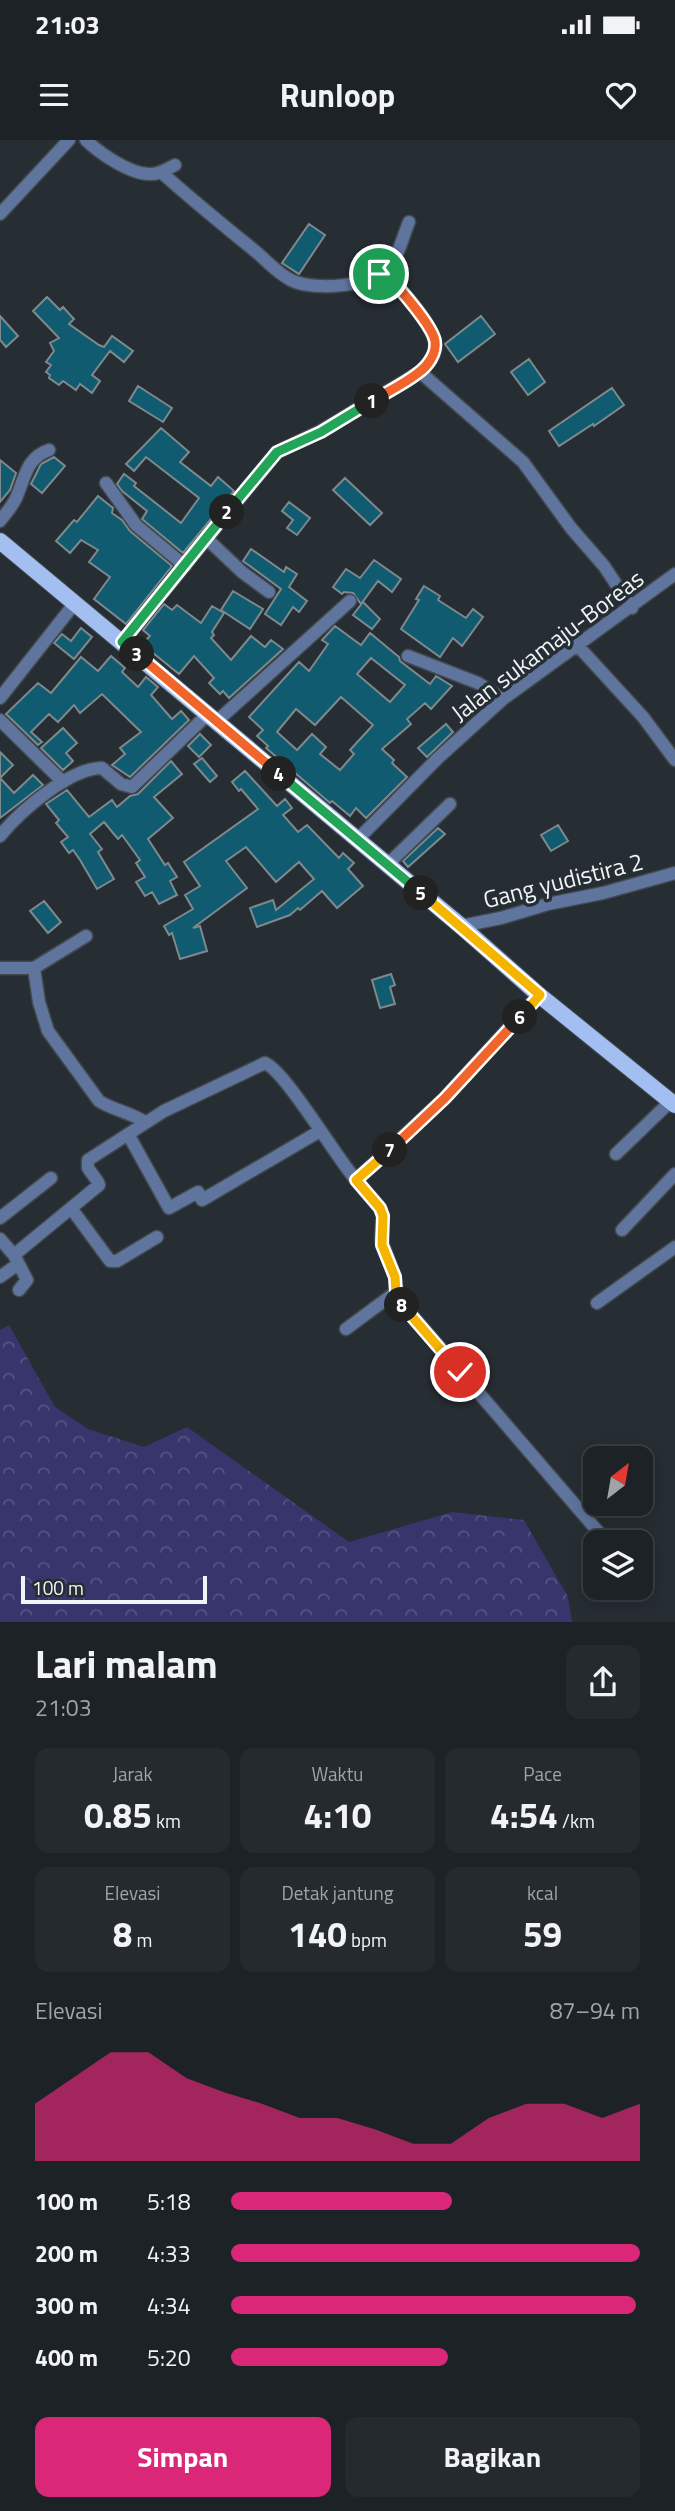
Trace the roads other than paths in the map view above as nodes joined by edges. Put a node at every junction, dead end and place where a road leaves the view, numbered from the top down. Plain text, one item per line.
1 (69, 140) edge
2 (86, 140) edge
3 (175, 164) dead end
4 (161, 172) junction
5 (0, 214) edge
6 (409, 222) dead end
7 (384, 271) junction
8 (420, 372) junction
9 (49, 450) dead end
10 (106, 483) dead end
11 (0, 521) edge
12 (206, 538) junction
13 (0, 541) edge
14 (184, 566) junction
15 (675, 574) edge
16 (269, 592) dead end
17 (350, 601) dead end
18 (75, 603) junction
19 (632, 608) junction
20 (122, 642) junction
21 (578, 646) junction
22 (408, 656) dead end
23 (0, 698) edge
24 (503, 699) junction
25 (212, 718) junction
26 (0, 720) edge
27 (675, 760) edge
28 (63, 782) junction
29 (450, 804) dead end
30 (0, 836) edge
31 (357, 840) junction
32 (387, 865) junction
33 (675, 873) edge
34 (461, 926) junction
35 (86, 936) dead end
36 (0, 968) edge
37 (34, 968) junction
38 (540, 995) junction
39 (673, 1103) edge
40 (145, 1122) junction
41 (320, 1131) junction
42 (128, 1134) junction
43 (616, 1154) dead end
44 (675, 1174) edge
45 (51, 1178) dead end
46 (356, 1180) junction
47 (71, 1208) junction
48 (0, 1218) edge
49 (622, 1230) dead end
50 (156, 1237) dead end
51 (0, 1239) edge
52 (675, 1247) edge
53 (16, 1259) junction
54 (0, 1277) edge
55 (19, 1290) dead end
56 (396, 1292) junction
57 (597, 1303) dead end
58 (346, 1329) dead end
59 (597, 1530) edge

1 - 5 street
2 - 4 street
3 - 4 street
4 - 7 street
6 - 7 street
7 - 8 street
8 - 12 street
8 - 19 street
9 - 11 street
10 - 14 street
12 - 14 street
12 - 16 street
13 - 18 main road
14 - 20 street
15 - 19 street, Jalan sukamaju-Boreas
17 - 25 street
18 - 20 main road
18 - 23 street
19 - 21 street, Jalan sukamaju-Boreas
20 - 25 main road
21 - 24 street, Jalan sukamaju-Boreas
21 - 27 street
22 - 24 street
24 - 31 street, Jalan sukamaju-Boreas
25 - 28 street
25 - 31 main road
26 - 28 street
28 - 30 street
29 - 32 street
31 - 32 main road
32 - 34 main road
33 - 34 street, Gang yudistira 2
34 - 38 main road
35 - 37 street
36 - 37 street
37 - 40 street
38 - 39 main road
38 - 46 street
39 - 43 street
40 - 41 street
40 - 42 street
41 - 42 street
41 - 46 street
42 - 47 street
44 - 49 street
45 - 48 street
46 - 56 street
47 - 50 street
47 - 53 street
51 - 53 street
52 - 57 street
53 - 54 street
53 - 55 street
56 - 58 street
56 - 59 street

